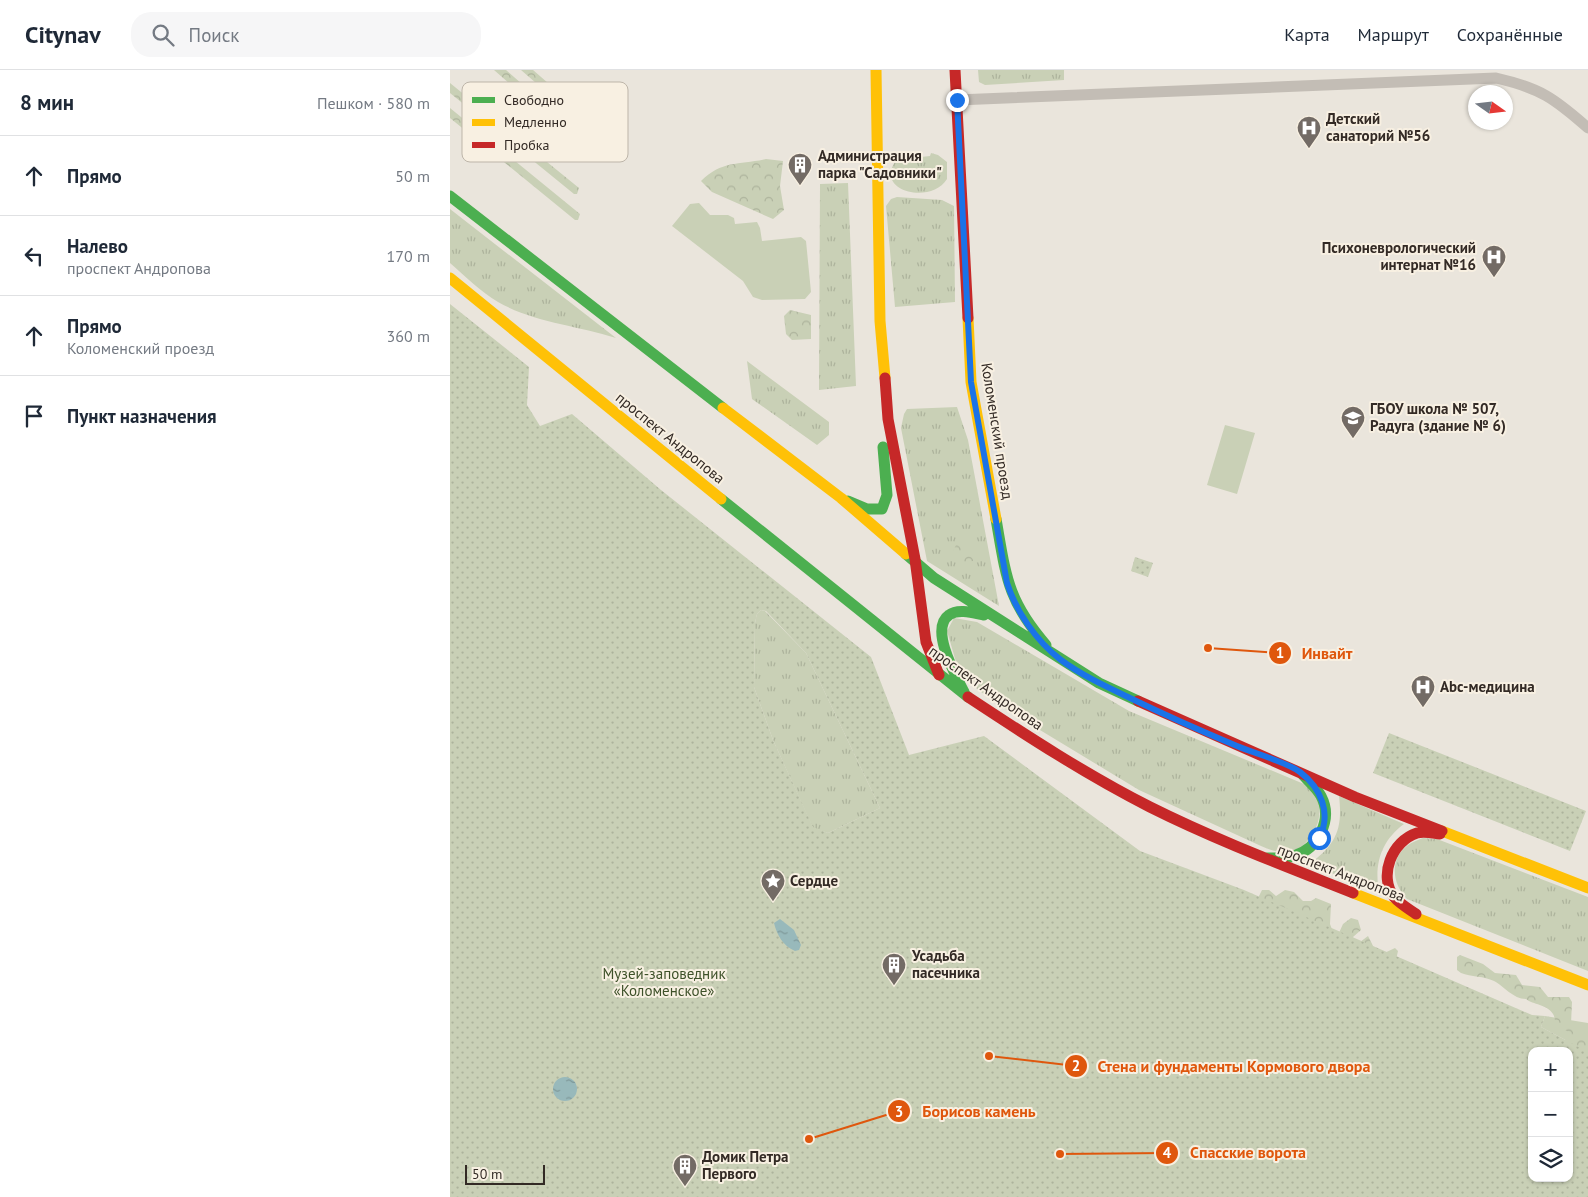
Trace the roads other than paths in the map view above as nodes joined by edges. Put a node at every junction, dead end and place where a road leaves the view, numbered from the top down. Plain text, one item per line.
1 (876, 70) edge
2 (955, 70) edge
3 (957, 100) junction
4 (1588, 128) edge
5 (450, 196) edge
6 (450, 278) edge
7 (888, 419) junction
8 (840, 498) junction
9 (915, 559) junction
10 (994, 618) junction
11 (1060, 659) junction
12 (939, 675) junction
13 (965, 695) junction
14 (1299, 771) junction
15 (1454, 836) junction
16 (1263, 858) junction
17 (1588, 888) edge
18 (1430, 924) junction
19 (1588, 985) edge

1 - 7 main road
2 - 3 main road, Коломенский проезд
3 - 4 street
3 - 11 main road, Коломенский проезд
5 - 8 main road
6 - 12 main road, проспект Андропова
7 - 8 main road
7 - 9 main road
8 - 9 main road
9 - 10 main road
9 - 12 main road
10 - 11 main road
10 - 13 main road
11 - 14 main road
12 - 13 main road, проспект Андропова
13 - 16 main road, проспект Андропова
14 - 15 main road
14 - 16 main road
15 - 17 main road
15 - 18 main road
16 - 18 main road, проспект Андропова
18 - 19 main road, проспект Андропова

